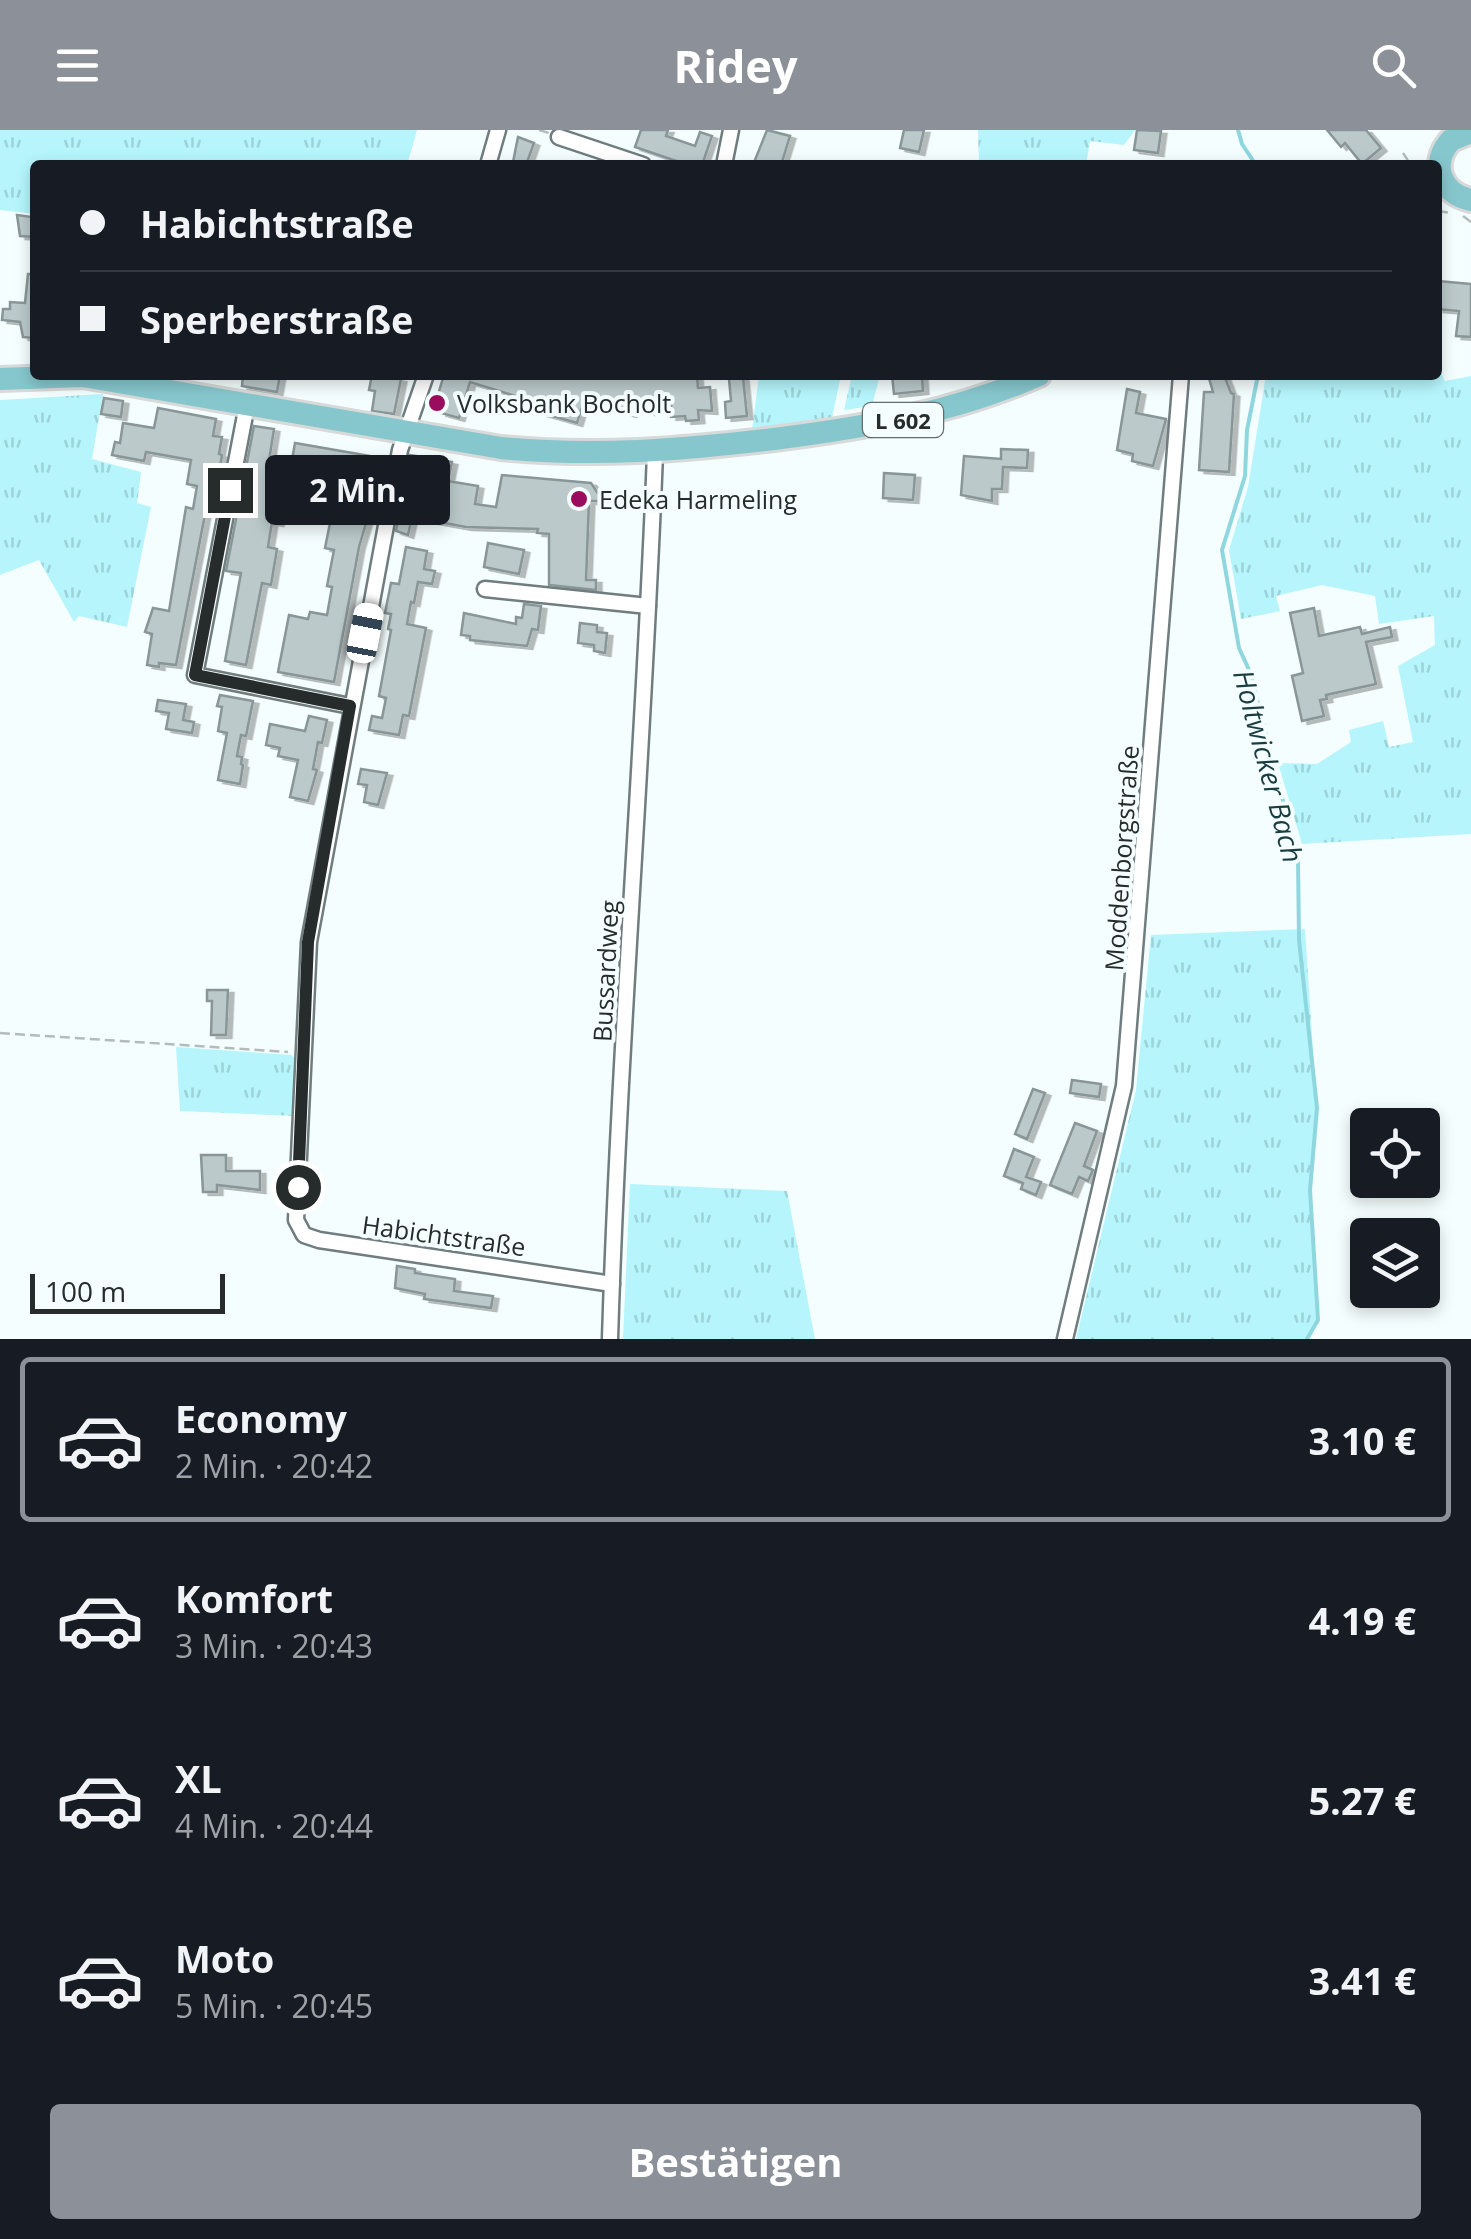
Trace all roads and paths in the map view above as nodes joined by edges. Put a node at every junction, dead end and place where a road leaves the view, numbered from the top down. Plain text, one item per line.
1 (498, 130) edge
2 (731, 130) edge
3 (1471, 132) edge
4 (560, 137) dead end
5 (1404, 153) dead end
6 (489, 160) edge
7 (629, 160) edge
8 (725, 160) edge
9 (1408, 160) edge
10 (1441, 160) edge
11 (30, 377) edge
12 (0, 379) edge
13 (106, 380) edge
14 (424, 380) edge
15 (1028, 380) edge
16 (1181, 380) edge
17 (247, 404) junction
18 (408, 433) junction
19 (655, 452) junction
20 (484, 588) dead end
21 (648, 606) junction
22 (350, 706) junction
23 (0, 1032) edge
24 (304, 1053) junction
25 (612, 1284) junction
26 (610, 1339) edge
27 (1065, 1339) edge

1 - 6 street
2 - 8 street
3 - 10 main road
4 - 7 street
5 - 9 path
11 - 12 main road, L 602
13 - 17 main road, L 602
14 - 18 street, Habichtstraße
15 - 19 main road, L 602
16 - 27 street, Moddenborgstraße
17 - 18 main road, L 602
17 - 22 street
18 - 19 main road, L 602
18 - 22 street, Habichtstraße
19 - 21 street, Bussardweg
20 - 21 street
21 - 25 street, Bussardweg
22 - 24 street, Habichtstraße
23 - 24 path
24 - 25 street, Habichtstraße
25 - 26 street, Bussardweg

